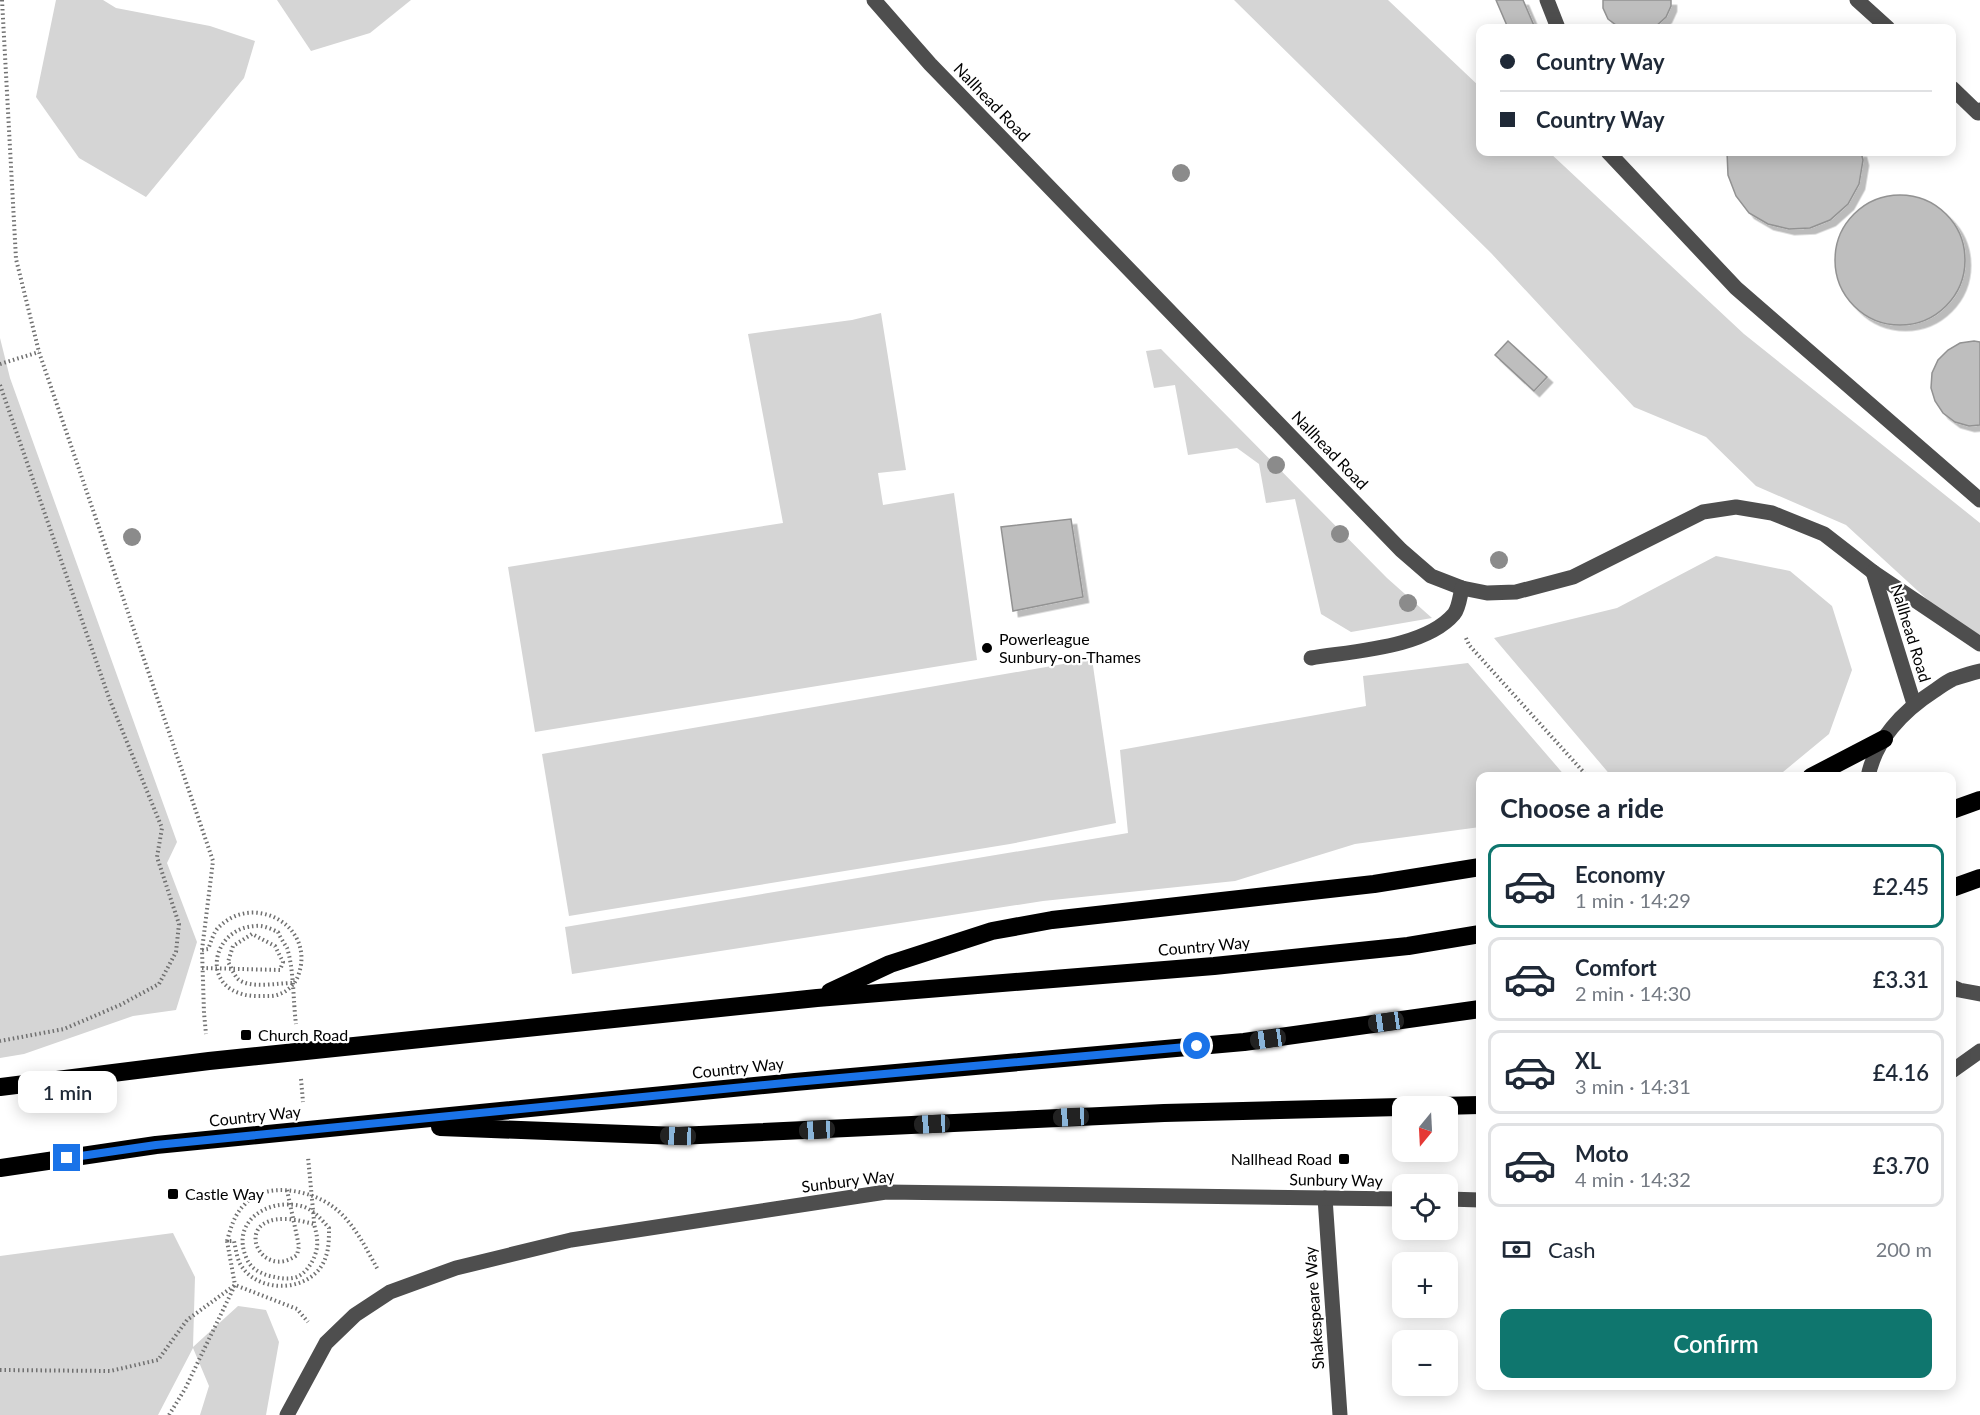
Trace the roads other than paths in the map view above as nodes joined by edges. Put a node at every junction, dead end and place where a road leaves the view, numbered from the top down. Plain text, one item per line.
1 (874, 0) edge
2 (1547, 0) edge
3 (1857, 0) edge
4 (1556, 24) edge
5 (1884, 24) edge
6 (1956, 92) edge
7 (1980, 110) edge
8 (1612, 156) edge
9 (1980, 500) edge
10 (1873, 572) junction
11 (1462, 588) junction
12 (1980, 644) edge
13 (1311, 658) dead end
14 (1980, 671) edge
15 (1914, 705) junction
16 (1884, 739) junction
17 (1821, 772) edge
18 (1869, 772) edge
19 (1980, 800) edge
20 (1956, 809) edge
21 (1476, 868) edge
22 (1980, 878) edge
23 (1956, 887) edge
24 (1476, 935) edge
25 (1956, 989) edge
26 (1980, 994) edge
27 (818, 998) junction
28 (1476, 1010) edge
29 (1980, 1051) edge
30 (1956, 1068) edge
31 (0, 1087) edge
32 (1476, 1106) edge
33 (372, 1124) junction
34 (0, 1168) edge
35 (1325, 1198) junction
36 (1392, 1199) edge
37 (1458, 1199) edge
38 (1476, 1200) edge
39 (287, 1415) edge
40 (1340, 1415) edge

1 - 11 street, Nallhead Road
2 - 4 street
3 - 5 street
6 - 7 street
8 - 9 street
10 - 11 street, Nallhead Road
10 - 12 street, Nallhead Road
10 - 15 street, Nallhead Road
11 - 13 street
14 - 15 street
15 - 16 street
16 - 17 highway
16 - 18 street
19 - 20 highway
21 - 27 highway
22 - 23 highway
24 - 27 highway, Country Way
25 - 26 street
27 - 31 highway, Country Way
28 - 33 highway, Country Way
29 - 30 street
32 - 33 highway
33 - 34 highway, Country Way
35 - 36 street, Sunbury Way
35 - 39 street, Sunbury Way
35 - 40 street, Shakespeare Way
37 - 38 street

